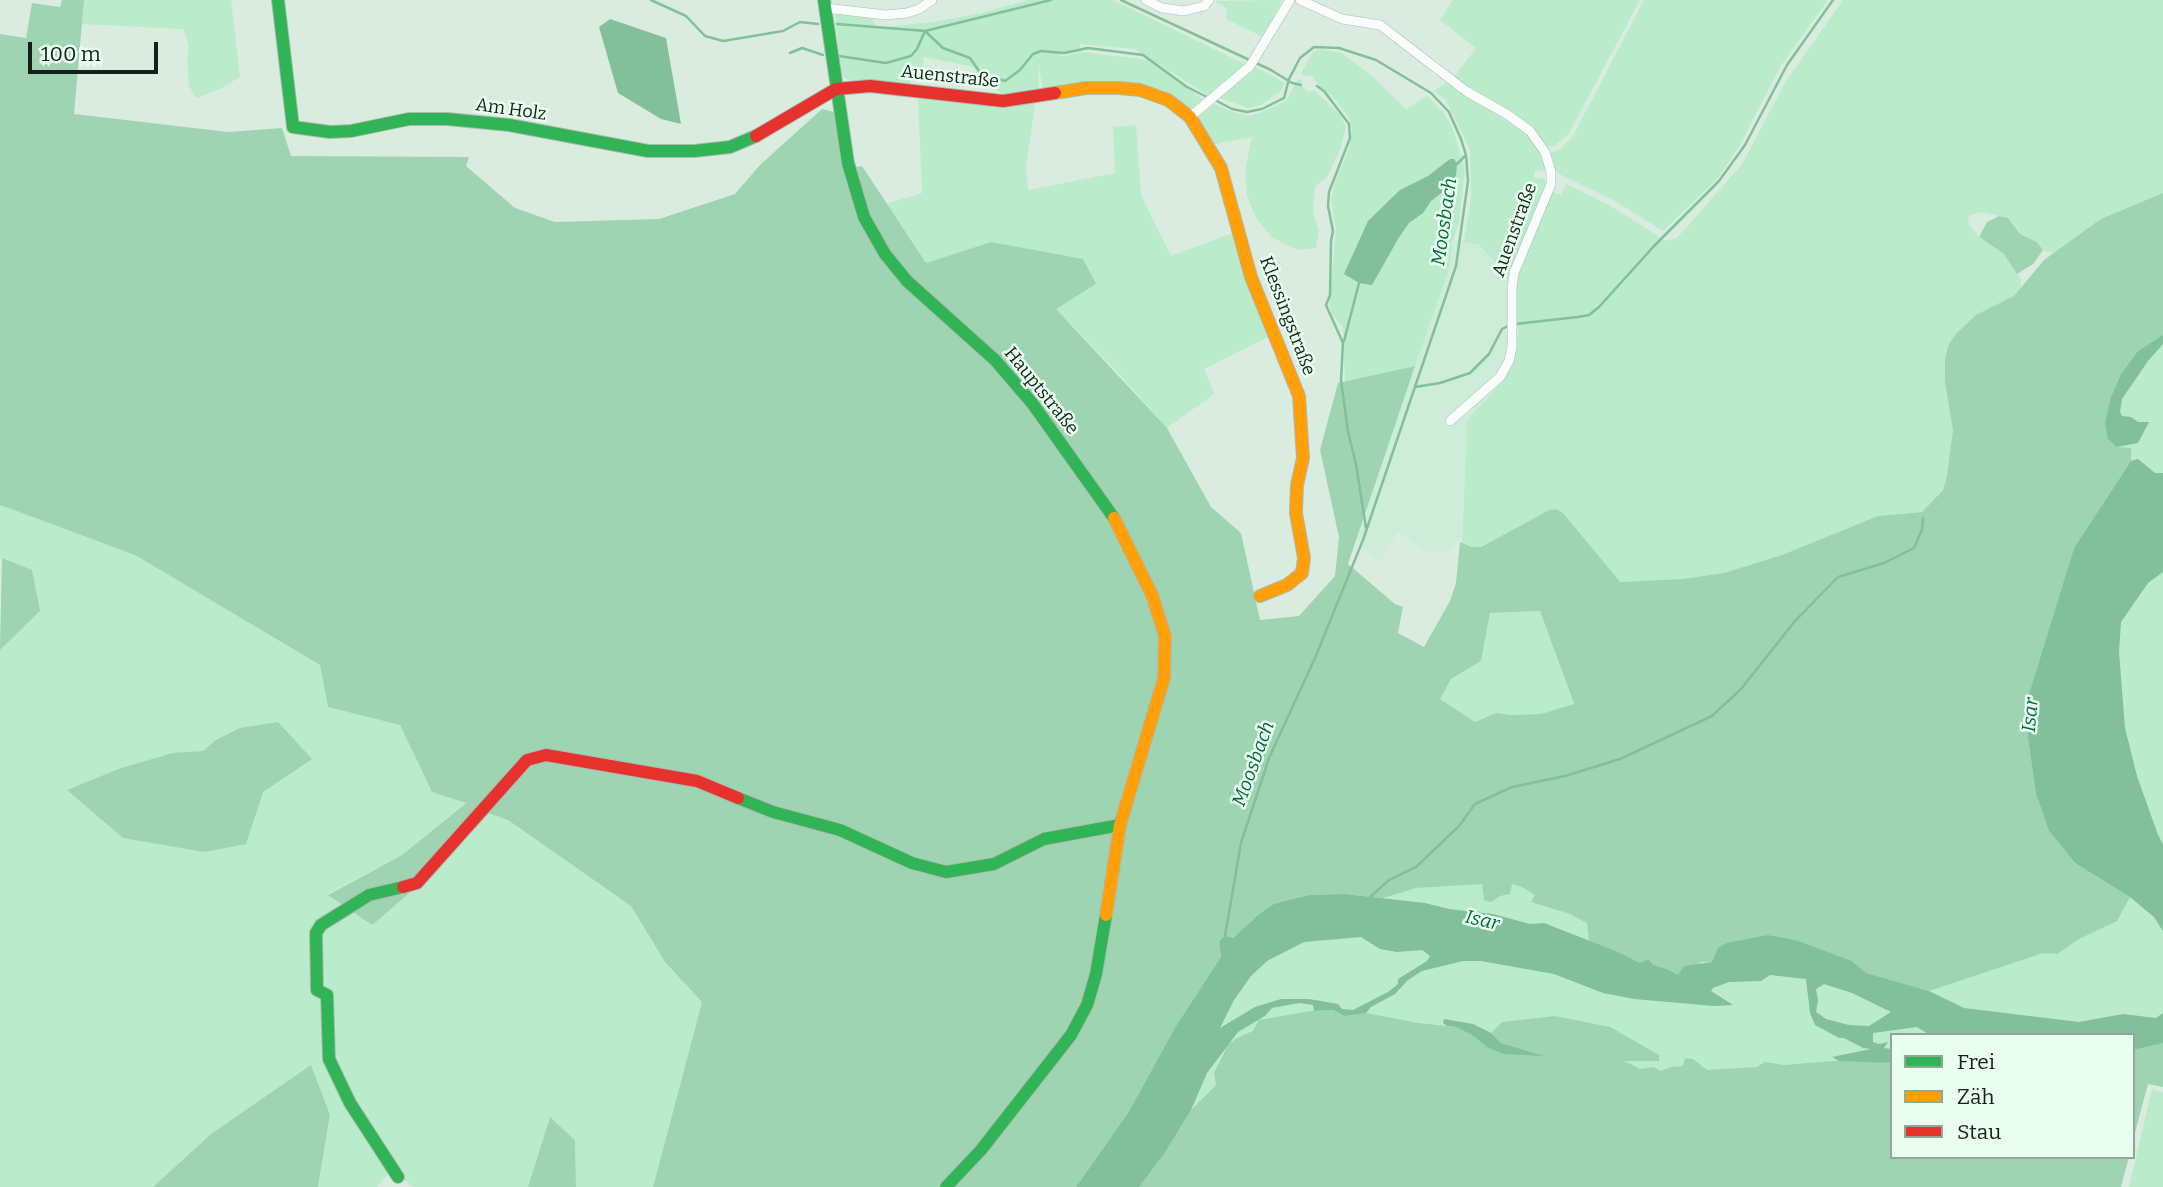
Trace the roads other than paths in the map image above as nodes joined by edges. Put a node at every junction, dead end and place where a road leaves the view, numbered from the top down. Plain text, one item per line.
1 (278, 0) edge
2 (932, 0) edge
3 (1146, 0) edge
4 (1209, 0) edge
5 (1290, 0) edge
6 (1300, 0) edge
7 (825, 4) edge
8 (856, 5) edge
9 (836, 89) junction
10 (1190, 117) junction
11 (1450, 421) dead end
12 (1260, 597) dead end
13 (1120, 825) junction
14 (398, 1177) dead end
15 (946, 1187) edge

1 - 9 street, Am Holz
2 - 8 street
3 - 4 street
5 - 10 street
6 - 11 street, Auenstraße
7 - 8 street
7 - 9 street, Hauptstraße
9 - 10 street, Auenstraße
9 - 13 street, Hauptstraße
10 - 12 street, Klessingstraße
13 - 14 street
13 - 15 street, Hauptstraße

